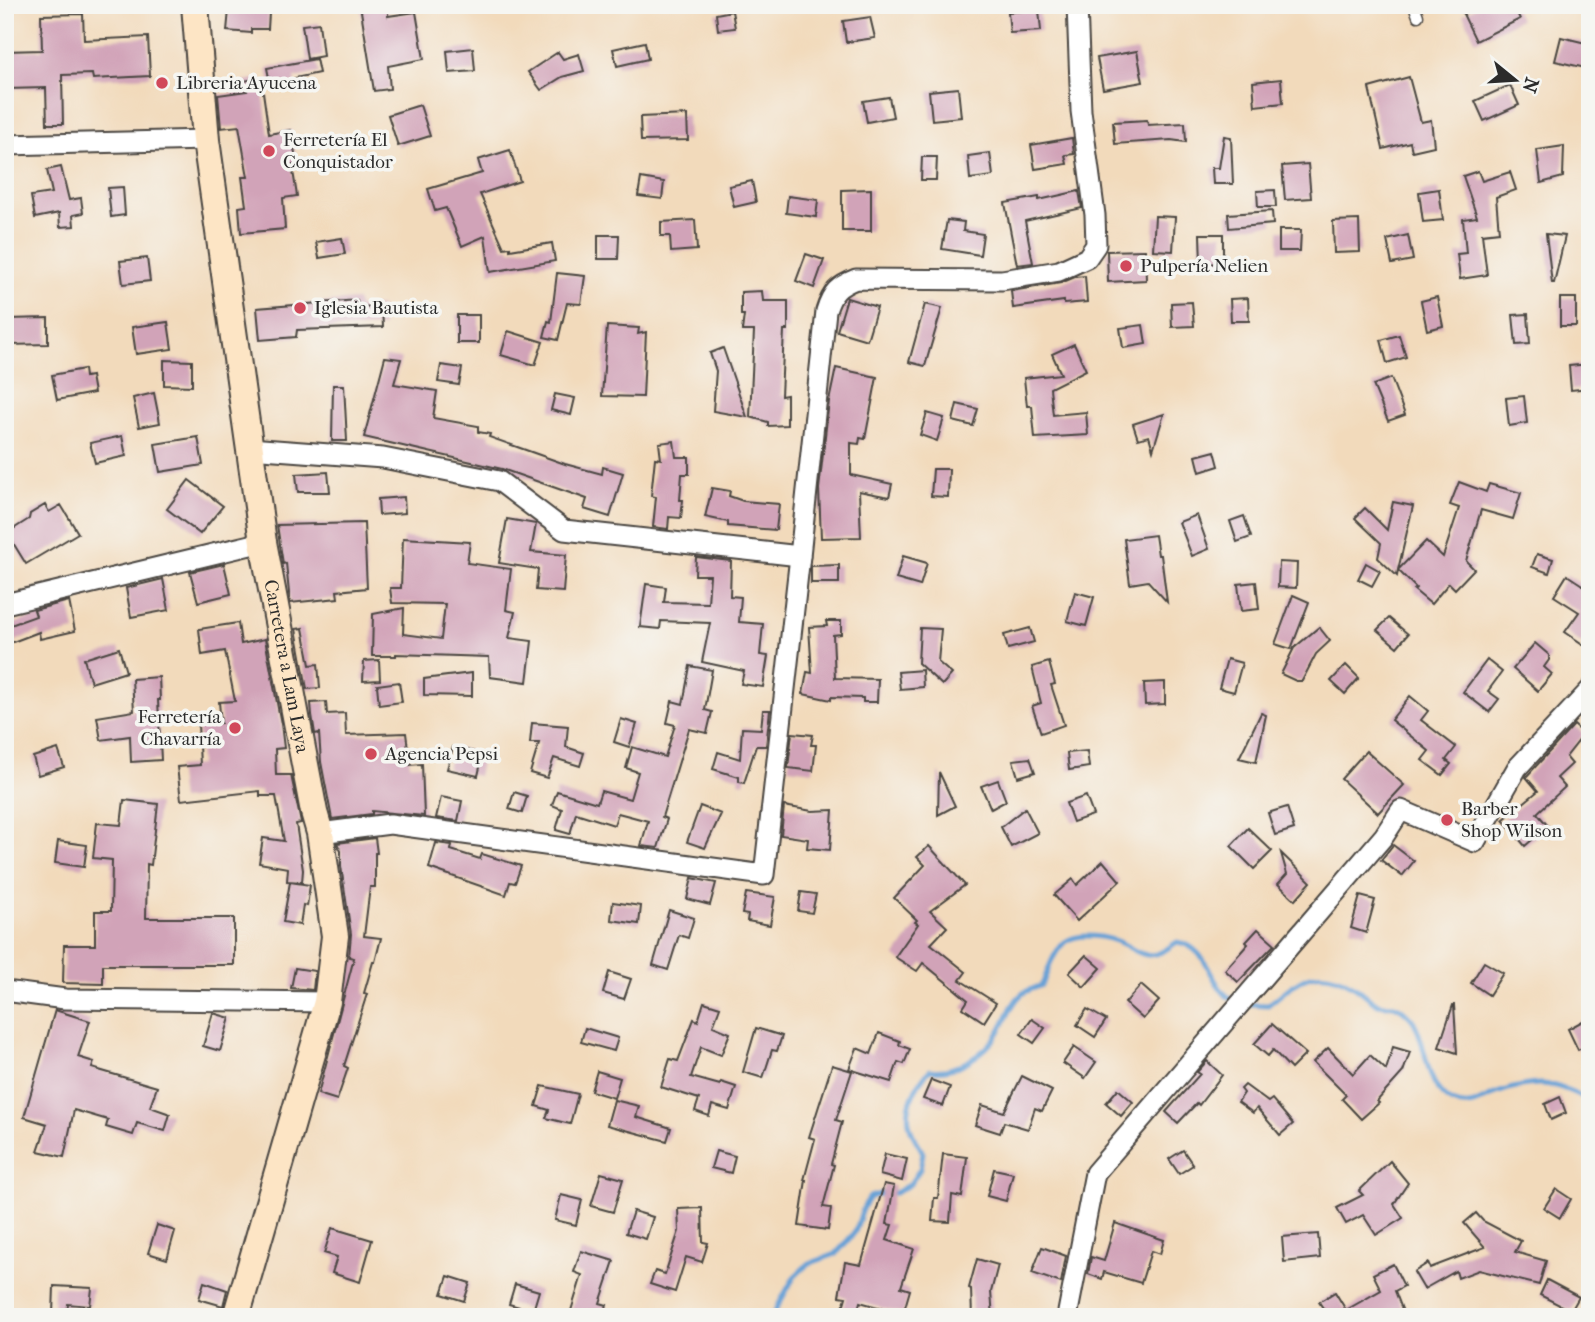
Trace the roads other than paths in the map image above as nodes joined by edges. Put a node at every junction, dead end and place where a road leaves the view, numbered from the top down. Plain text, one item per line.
1 (195, 5) edge
2 (1077, 5) edge
3 (1414, 5) edge
4 (1418, 16) dead end
5 (206, 140) junction
6 (5, 145) edge
7 (249, 448) junction
8 (263, 542) junction
9 (800, 556) junction
10 (5, 604) edge
11 (1590, 690) edge
12 (320, 832) junction
13 (5, 991) edge
14 (327, 1002) junction
15 (236, 1317) edge
16 (1066, 1317) edge

1 - 5 main road, Carretera a Lam Laya
2 - 9 street
3 - 4 lane
5 - 6 street
5 - 7 main road, Carretera a Lam Laya
7 - 8 main road, Carretera a Lam Laya
7 - 9 street
8 - 10 street
8 - 12 main road, Carretera a Lam Laya
9 - 12 street
11 - 16 street
12 - 14 main road, Carretera a Lam Laya
13 - 14 street
14 - 15 main road, Carretera a Lam Laya

